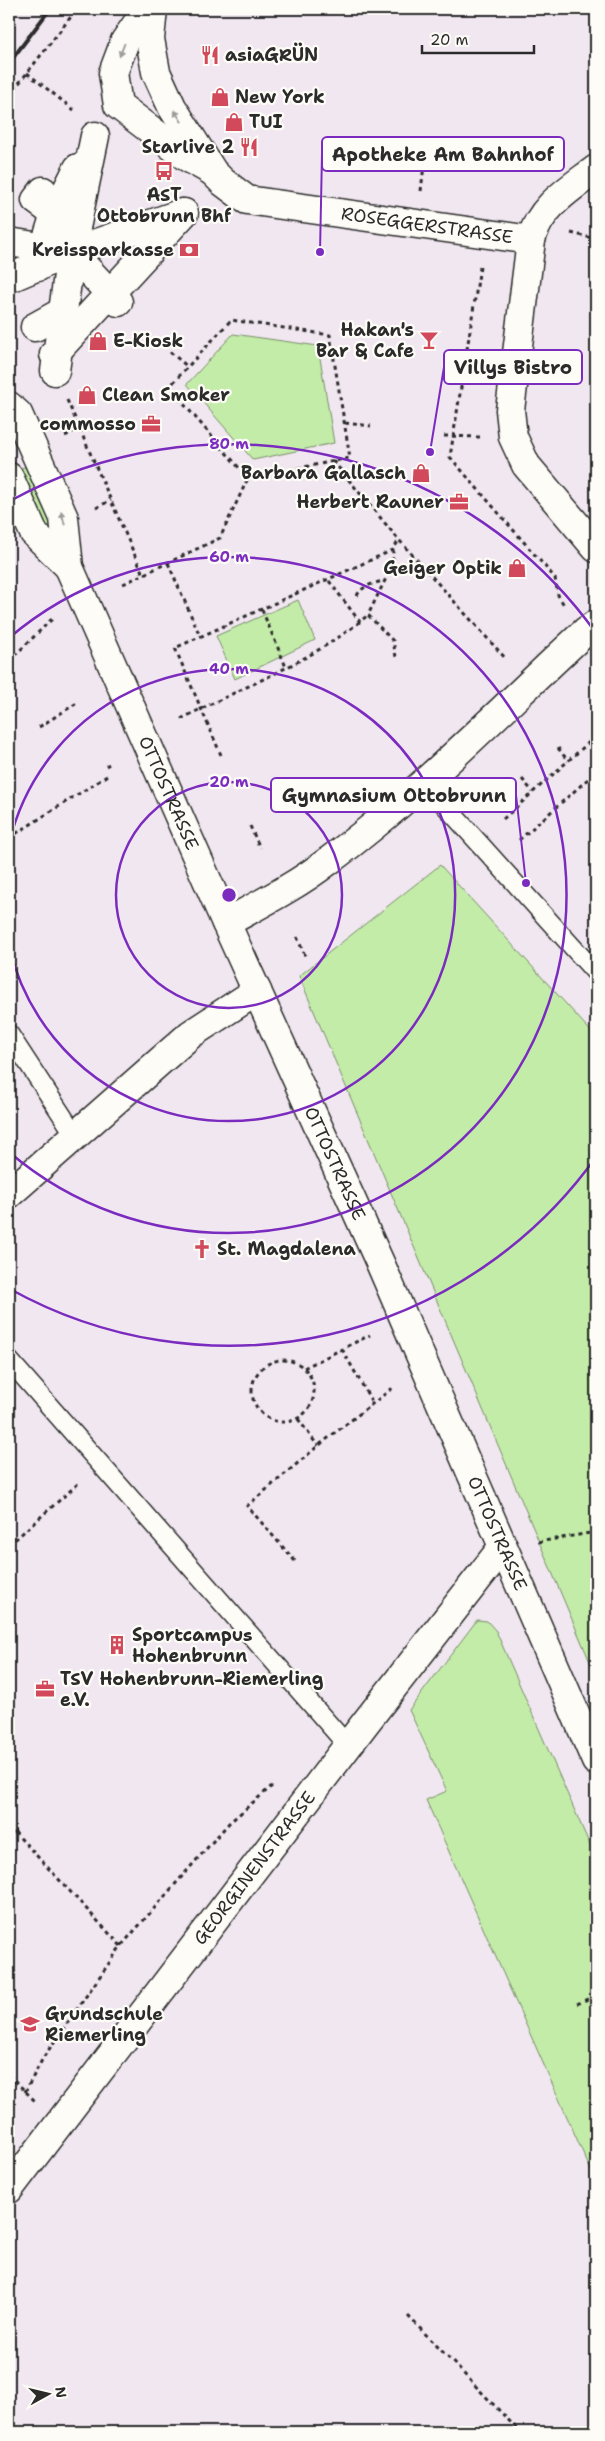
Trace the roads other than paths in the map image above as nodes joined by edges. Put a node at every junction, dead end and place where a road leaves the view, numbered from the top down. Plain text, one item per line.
1 (147, 9) edge
2 (153, 9) edge
3 (596, 169) edge
4 (213, 172) junction
5 (52, 233) junction
6 (531, 240) junction
7 (9, 242) edge
8 (12, 277) dead end
9 (115, 298) junction
10 (62, 312) junction
11 (35, 327) dead end
12 (9, 406) edge
13 (9, 477) edge
14 (596, 548) edge
15 (69, 567) junction
16 (596, 624) edge
17 (424, 782) junction
18 (226, 923) junction
19 (596, 973) edge
20 (257, 991) junction
21 (9, 1034) edge
22 (74, 1134) junction
23 (9, 1194) edge
24 (9, 1360) edge
25 (502, 1548) junction
26 (348, 1746) junction
27 (596, 1761) edge
28 (9, 2190) edge

1 -> 4 street, ROSEGGERSTRASSE
4 -> 2 street, ROSEGGERSTRASSE
3 - 6 street
4 - 6 street, ROSEGGERSTRASSE
5 - 7 street
5 - 8 street
5 - 9 street
5 - 9 street
5 - 10 street
6 - 14 street
9 - 10 street
10 - 11 street
15 -> 12 street, OTTOSTRASSE
13 - 15 street, OTTOSTRASSE
15 - 18 street, OTTOSTRASSE
16 - 17 street
17 - 18 street
17 - 19 lane
18 - 20 street, OTTOSTRASSE
20 - 22 street
20 - 25 street, OTTOSTRASSE
21 - 22 lane
22 - 23 street
24 - 26 lane
25 - 26 street, GEORGINENSTRASSE
25 - 27 street, OTTOSTRASSE
26 - 28 street, GEORGINENSTRASSE

